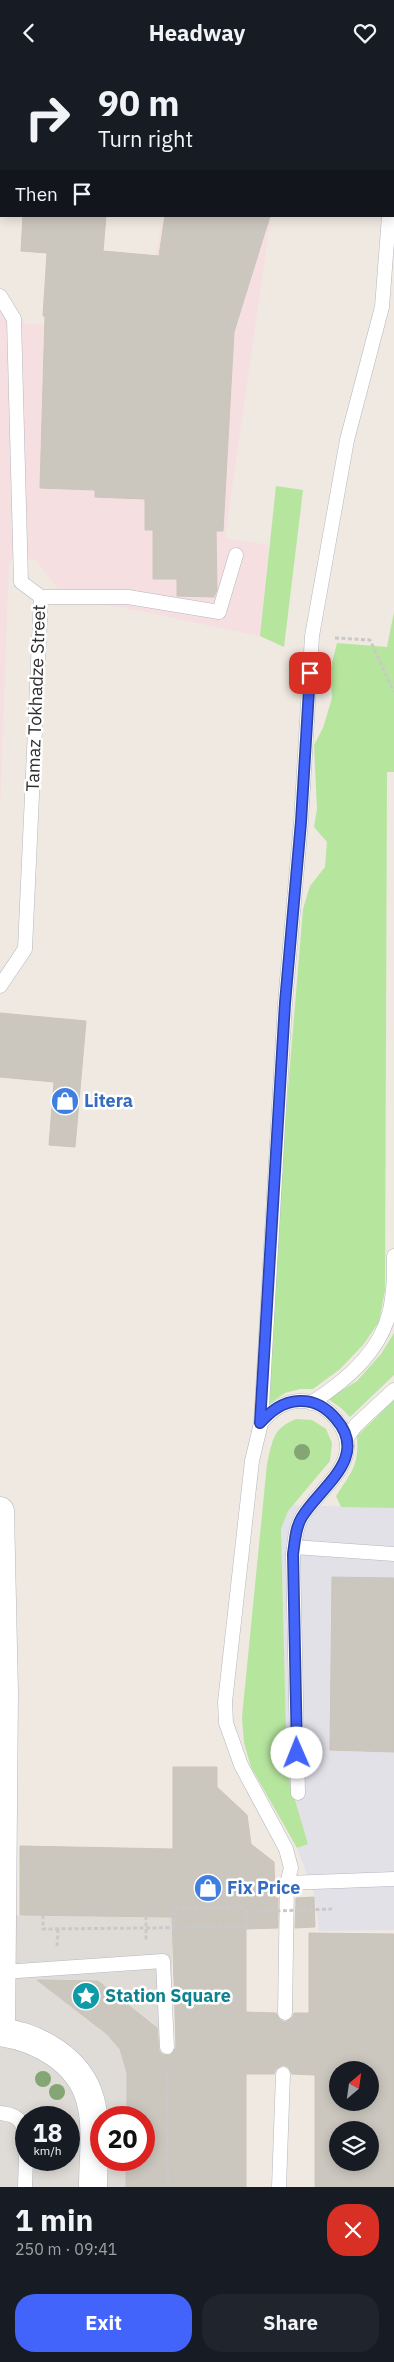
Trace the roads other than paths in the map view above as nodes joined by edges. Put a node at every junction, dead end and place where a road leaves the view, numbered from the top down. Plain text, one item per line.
1 (389, 217) edge
2 (0, 296) edge
3 (236, 555) dead end
4 (41, 597) junction
5 (0, 986) edge
6 (394, 1256) edge
7 (394, 1390) edge
8 (311, 1403) junction
9 (260, 1423) junction
10 (346, 1439) junction
11 (0, 1511) edge
12 (294, 1547) junction
13 (394, 1555) edge
14 (298, 1793) dead end
15 (394, 1879) edge
16 (287, 1883) junction
17 (3, 1972) junction
18 (285, 2013) dead end
19 (0, 2032) edge
20 (167, 2047) road end
21 (283, 2074) dead end
22 (0, 2113) edge
23 (25, 2187) edge
24 (93, 2187) edge
25 (279, 2187) edge

1 - 9 lane
2 - 4 lane, Tamaz Tokhadze Street
3 - 4 lane
4 - 5 lane, Tamaz Tokhadze Street
6 - 8 lane
7 - 10 lane
8 - 9 lane
8 - 10 lane
9 - 16 lane
10 - 12 lane
11 - 17 street
12 - 13 lane
12 - 14 lane
15 - 16 lane
16 - 18 lane
17 - 19 street
17 - 20 lane
19 - 24 street
21 - 25 lane
22 - 23 lane

